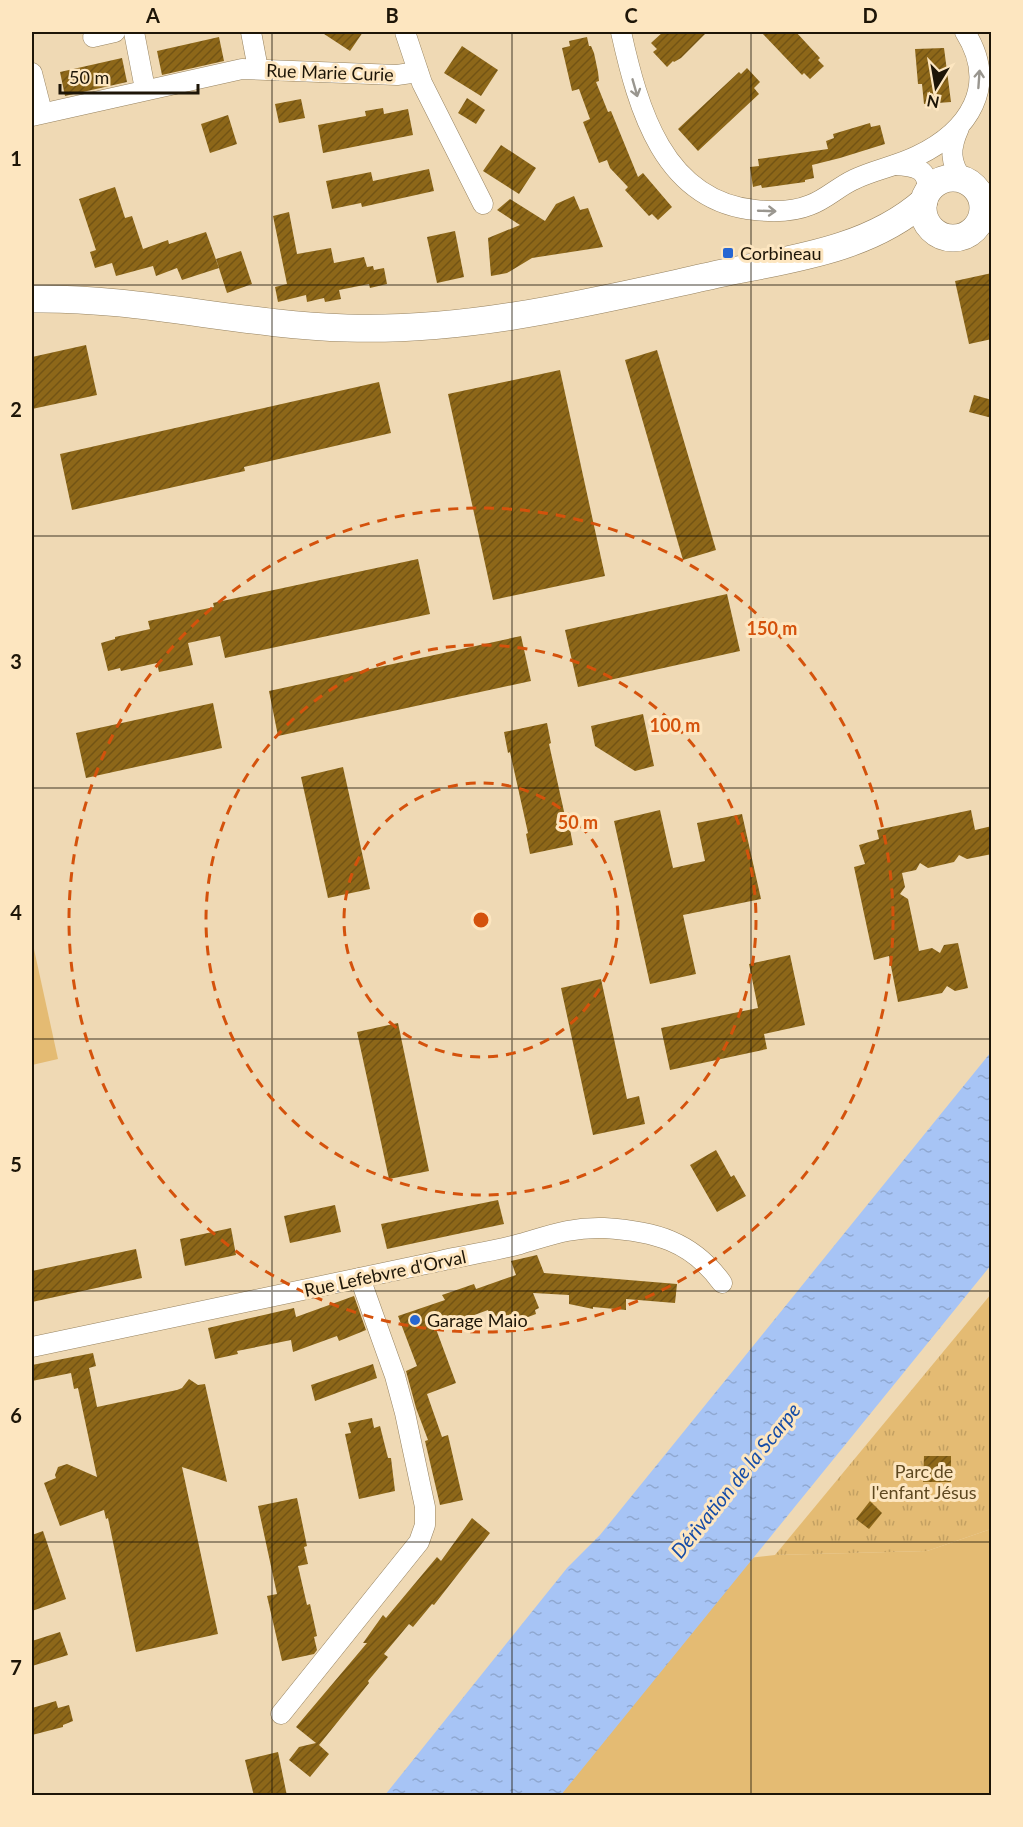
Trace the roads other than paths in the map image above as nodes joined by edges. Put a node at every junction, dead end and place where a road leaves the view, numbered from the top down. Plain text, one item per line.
1 (115, 32) edge
2 (134, 32) edge
3 (251, 32) edge
4 (405, 32) edge
5 (621, 32) edge
6 (965, 32) edge
7 (93, 37) dead end
8 (258, 69) junction
9 (418, 72) junction
10 (32, 73) edge
11 (145, 89) junction
12 (37, 114) edge
13 (960, 126) junction
14 (895, 165) junction
15 (974, 183) edge
16 (925, 196) junction
17 (483, 204) dead end
18 (986, 216) edge
19 (941, 236) junction
20 (808, 255) junction
21 (32, 298) edge
22 (360, 1278) junction
23 (722, 1283) dead end
24 (32, 1347) edge
25 (281, 1714) dead end

1 - 7 street
2 - 11 street
3 - 8 street
4 - 9 street
5 -> 14 street
13 -> 6 street
8 - 9 street, Rue Marie Curie
8 - 11 street, Rue Marie Curie
9 - 17 street
10 - 12 street
11 - 12 street, Rue Marie Curie
13 - 14 street
13 - 15 street
14 - 16 street
15 - 16 main road
15 - 18 main road
16 - 19 main road
16 - 20 main road
18 - 19 main road
19 - 20 main road
20 - 21 main road
22 - 23 street, Rue Lefebvre d'Orval
22 - 24 street, Rue Lefebvre d'Orval
22 - 25 street

